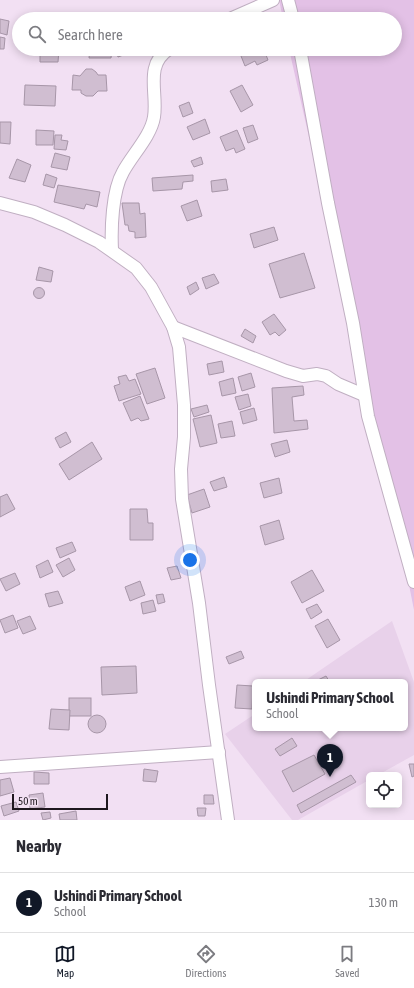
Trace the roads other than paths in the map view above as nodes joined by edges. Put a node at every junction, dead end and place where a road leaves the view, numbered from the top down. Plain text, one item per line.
1 (273, 0) edge
2 (288, 0) edge
3 (246, 12) edge
4 (291, 12) edge
5 (161, 56) edge
6 (301, 56) edge
7 (0, 203) edge
8 (112, 250) junction
9 (173, 327) junction
10 (364, 395) junction
11 (414, 582) edge
12 (219, 752) junction
13 (0, 767) edge
14 (228, 820) edge

1 - 3 street
2 - 4 street
5 - 8 street
6 - 10 street
7 - 8 street
8 - 9 street
9 - 10 street
9 - 12 street
10 - 11 street
12 - 13 street
12 - 14 street

